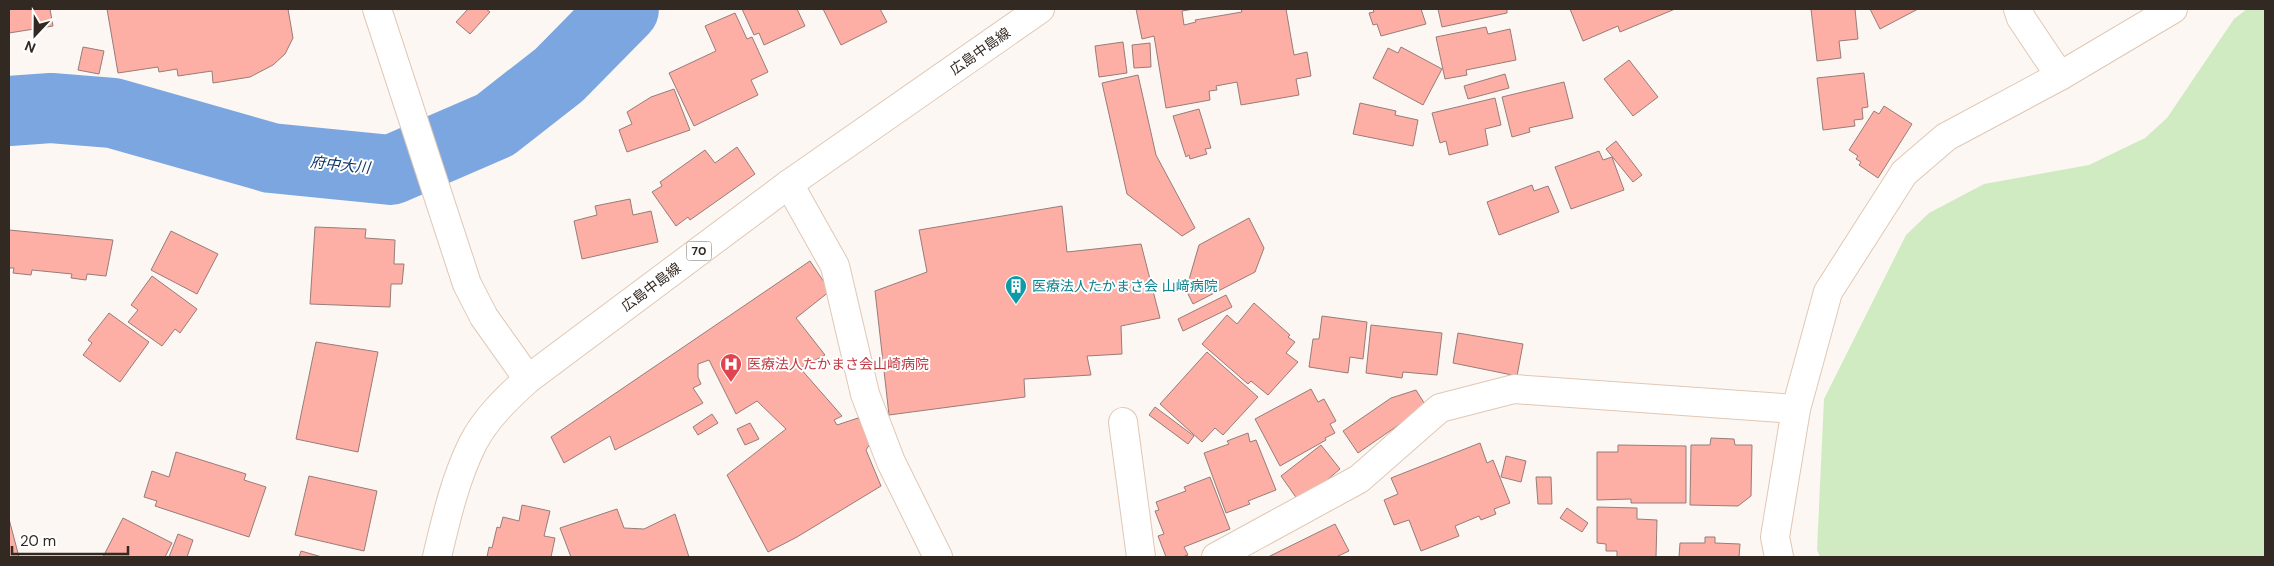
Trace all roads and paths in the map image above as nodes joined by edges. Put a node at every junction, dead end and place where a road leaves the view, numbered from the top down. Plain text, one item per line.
1 (377, 9) edge
2 (1040, 9) edge
3 (2018, 9) edge
4 (2173, 9) edge
5 (2060, 76) junction
6 (789, 184) junction
7 (528, 379) junction
8 (1796, 409) junction
9 (1123, 422) dead end
10 (437, 557) edge
11 (938, 557) edge
12 (1141, 557) edge
13 (1216, 557) edge
14 (1779, 557) edge

1 - 7 street
2 - 6 street, 広島中島線 / 70
3 - 5 street
4 - 5 street
5 - 8 street
6 - 7 street, 広島中島線 / 70
6 - 11 street
7 - 10 street, 広島中島線 / 70
8 - 13 street
8 - 14 street
9 - 12 street

